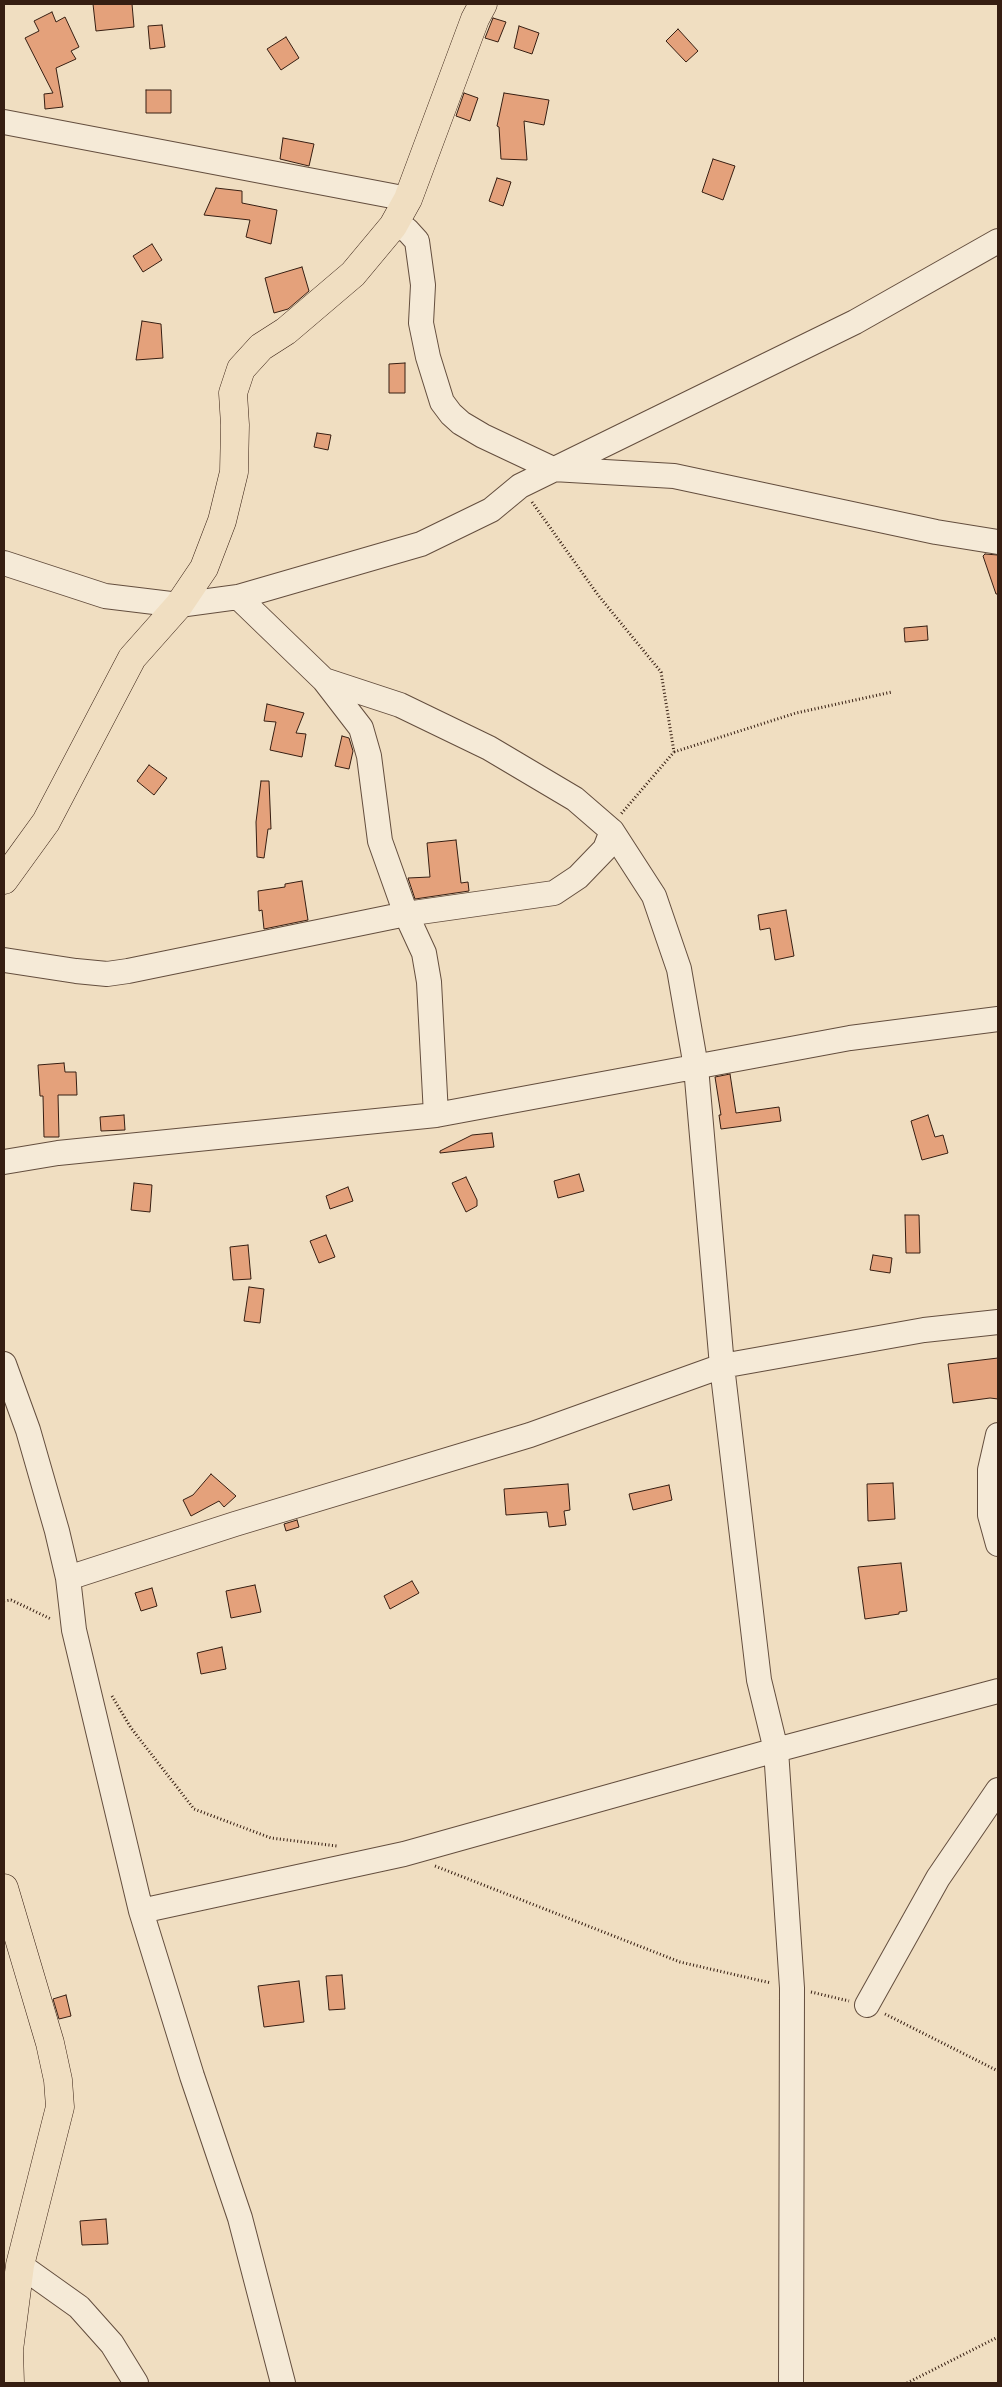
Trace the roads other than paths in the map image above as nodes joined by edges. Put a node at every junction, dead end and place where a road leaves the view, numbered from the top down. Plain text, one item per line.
1 (483, 4) edge
2 (4, 122) edge
3 (408, 199) junction
4 (393, 226) junction
5 (998, 241) edge
6 (554, 469) junction
7 (998, 542) edge
8 (4, 564) edge
9 (238, 597) junction
10 (179, 604) junction
11 (324, 680) junction
12 (612, 831) junction
13 (4, 880) edge
14 (406, 914) junction
15 (4, 960) edge
16 (998, 1019) edge
17 (696, 1067) junction
18 (436, 1115) junction
19 (4, 1162) edge
20 (998, 1322) edge
21 (4, 1364) edge
22 (722, 1366) junction
23 (998, 1435) edge
24 (998, 1544) edge
25 (68, 1578) junction
26 (998, 1691) edge
27 (776, 1750) junction
28 (998, 1790) edge
29 (4, 1888) edge
30 (141, 1911) junction
31 (867, 2005) road end
32 (20, 2265) junction
33 (10, 2383) edge
34 (136, 2383) edge
35 (283, 2383) edge
36 (790, 2383) edge

1 - 3 main road
2 - 3 street
3 - 4 main road
4 - 6 street
4 - 10 main road
5 - 6 street
6 - 7 street
6 - 9 street
8 - 10 street
9 - 10 street
9 - 11 street
10 - 13 main road
11 - 12 street
11 - 14 street
12 - 14 street
12 - 17 street
14 - 15 street
14 - 18 street
16 - 17 street
17 - 18 street
17 - 22 street
18 - 19 street
20 - 22 street
21 - 25 street
22 - 25 street
22 - 27 street
23 - 24 street
25 - 30 street
26 - 27 street
27 - 30 street
27 - 36 street
28 - 31 street
29 - 32 main road
30 - 35 street
32 - 33 main road
32 - 34 street

